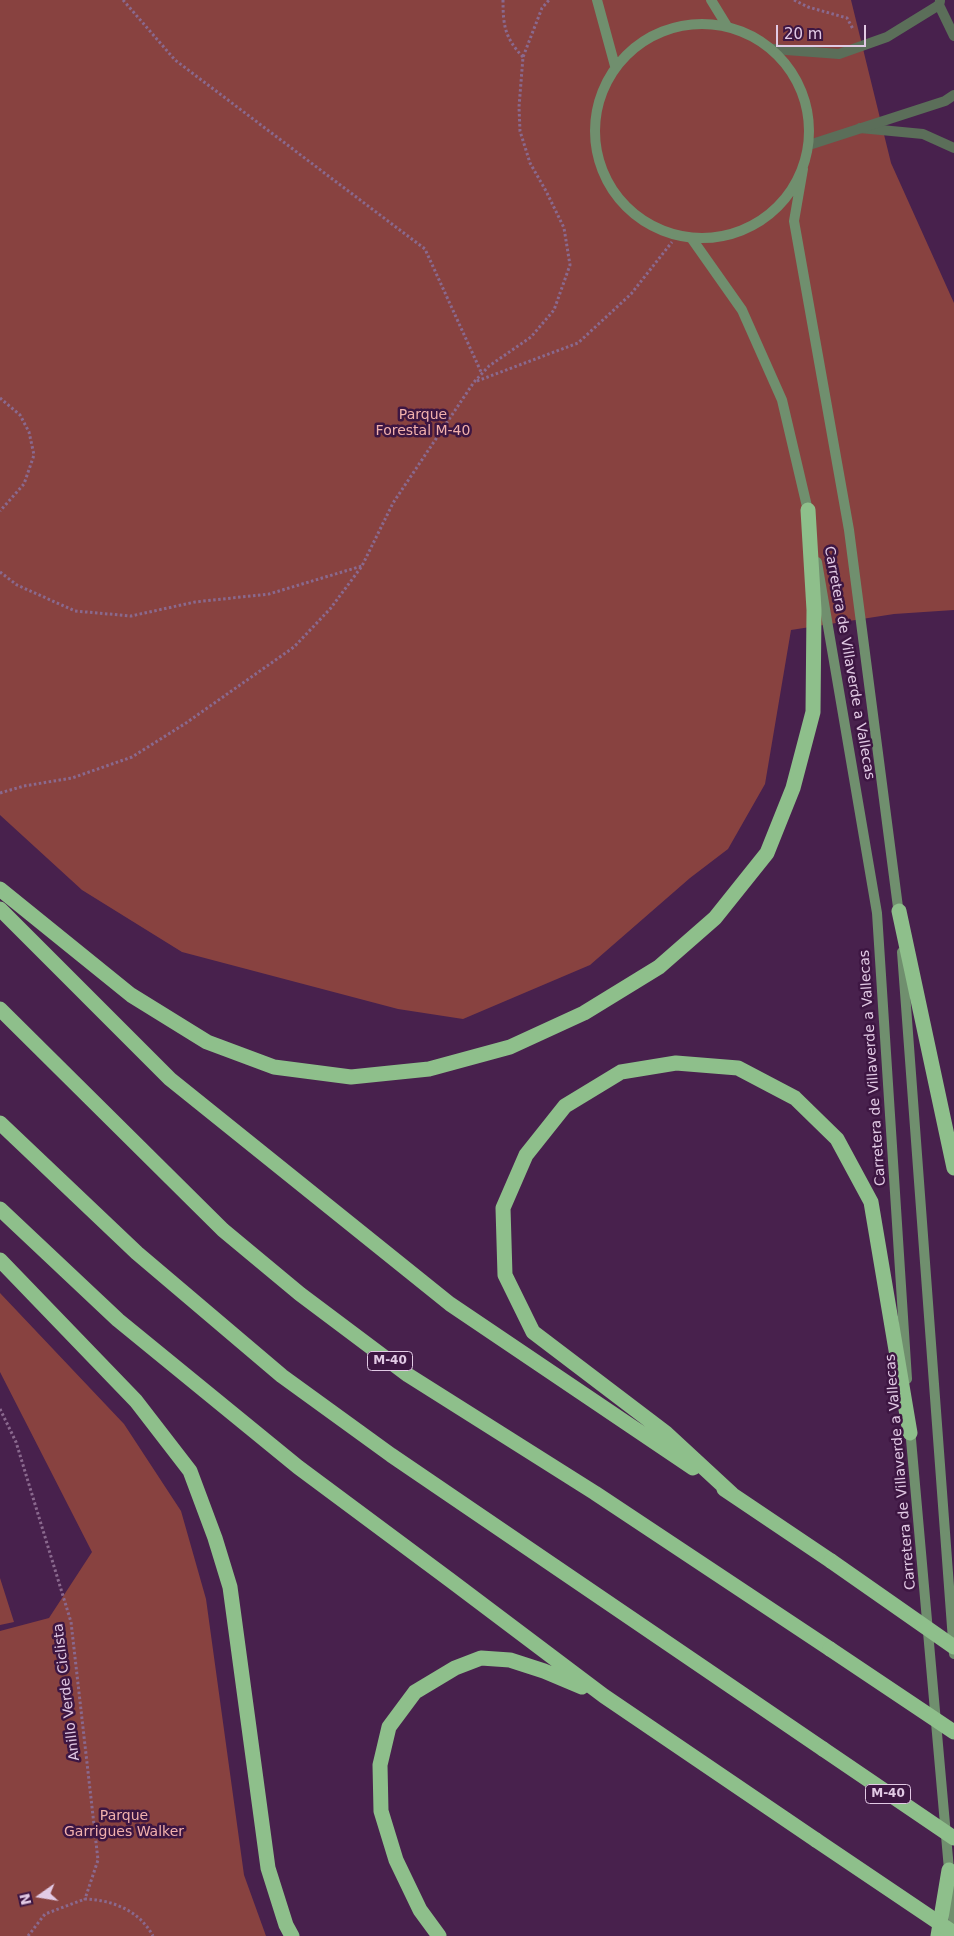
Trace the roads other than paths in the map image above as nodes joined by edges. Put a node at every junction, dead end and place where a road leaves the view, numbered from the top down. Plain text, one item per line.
1 (597, 0) edge
2 (711, 0) edge
3 (940, 3) edge
4 (727, 26) junction
5 (954, 36) edge
6 (773, 49) junction
7 (616, 66) junction
8 (954, 95) edge
9 (859, 128) junction
10 (809, 145) junction
11 (954, 148) edge
12 (803, 169) junction
13 (692, 239) junction
14 (808, 510) junction
15 (0, 889) edge
16 (0, 909) edge
17 (899, 911) junction
18 (0, 1009) edge
19 (0, 1122) edge
20 (954, 1168) edge
21 (0, 1209) edge
22 (0, 1260) edge
23 (910, 1433) junction
24 (732, 1494) junction
25 (954, 1647) edge
26 (954, 1654) edge
27 (604, 1696) junction
28 (954, 1732) edge
29 (954, 1838) edge
30 (949, 1870) junction
31 (954, 1926) edge
32 (954, 1933) edge
33 (292, 1936) edge
34 (439, 1936) edge
35 (938, 1936) edge

1 - 7 main road
2 - 4 main road
3 - 5 street
3 - 6 street
4 - 6 main road
4 - 7 main road
6 - 10 main road
7 - 13 main road
8 - 9 street
9 - 10 street
9 - 11 street
10 - 12 main road
12 - 13 main road
12 - 17 main road, Carretera de Villaverde a Vallecas
13 - 14 main road, Carretera de Villaverde a Vallecas
14 - 15 highway
14 - 23 main road, Carretera de Villaverde a Vallecas
16 - 24 highway
17 - 20 highway
17 - 26 main road, Carretera de Villaverde a Vallecas
18 - 28 highway, M-40, bridge
19 - 29 highway, M-40, bridge
21 - 27 highway
22 - 33 highway
23 - 24 highway
23 - 30 main road, Carretera de Villaverde a Vallecas
24 - 25 highway, bridge
27 - 32 highway, bridge
27 - 34 highway
30 - 31 main road, Carretera de Villaverde a Vallecas
30 - 35 highway

